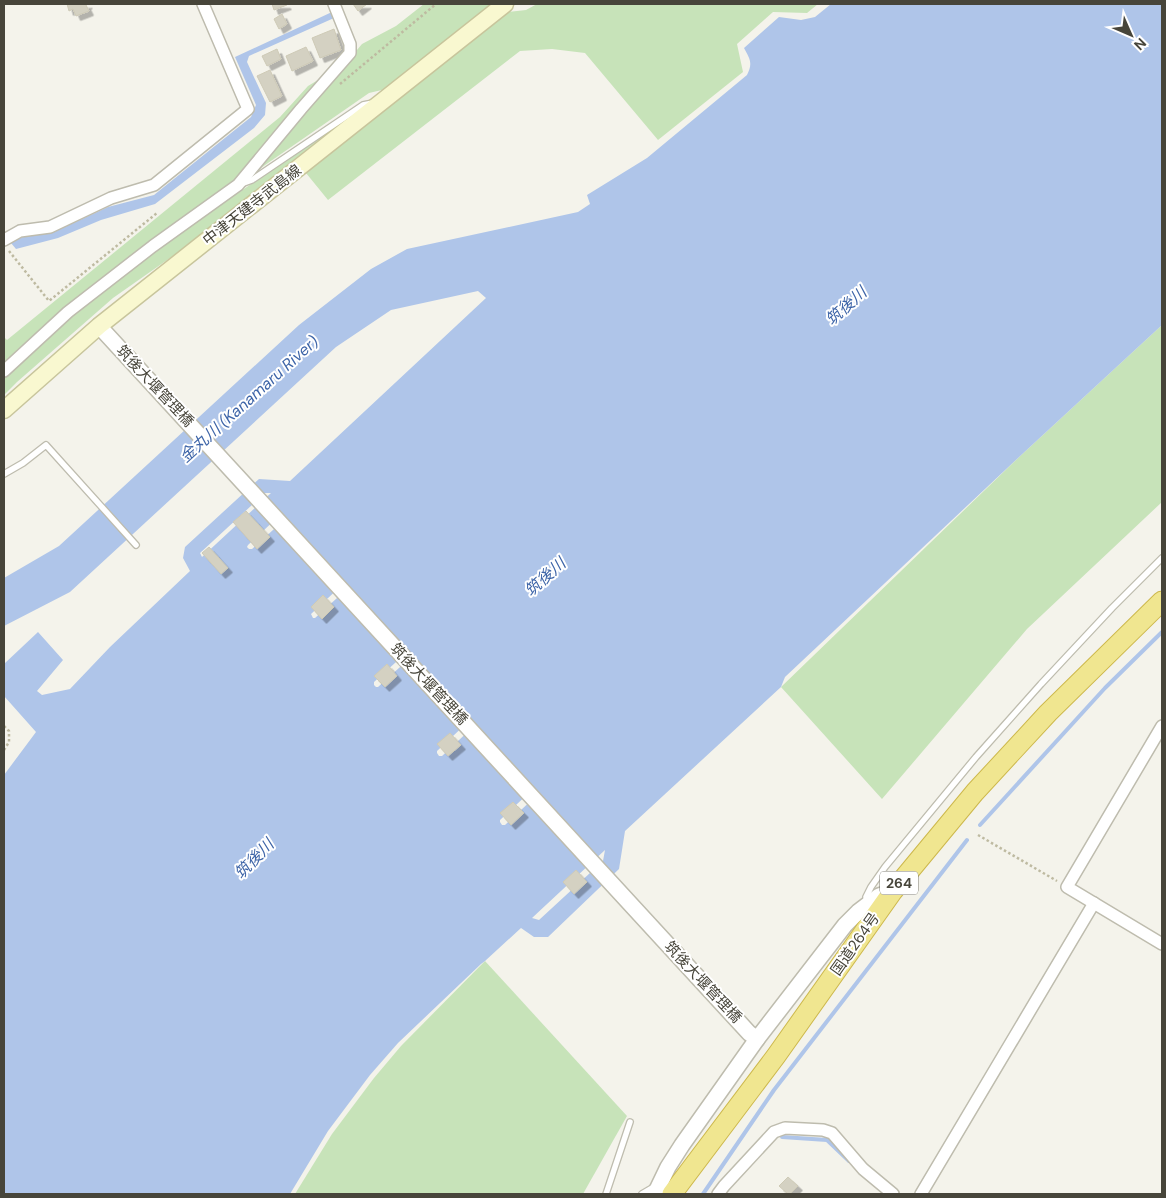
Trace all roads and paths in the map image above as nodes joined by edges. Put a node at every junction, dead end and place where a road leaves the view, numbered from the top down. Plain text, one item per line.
1 (203, 4) edge
2 (334, 4) edge
3 (436, 4) edge
4 (505, 4) edge
5 (336, 87) dead end
6 (382, 102) junction
7 (238, 185) junction
8 (157, 213) dead end
9 (7, 246) edge
10 (104, 331) junction
11 (4, 371) edge
12 (4, 410) edge
13 (4, 474) edge
14 (136, 545) dead end
15 (1162, 558) edge
16 (1162, 601) edge
17 (4, 726) edge
18 (1162, 726) edge
19 (4, 750) edge
20 (978, 835) dead end
21 (1067, 887) junction
22 (893, 891) junction
23 (1094, 903) junction
24 (867, 905) junction
25 (1162, 944) edge
26 (753, 1036) junction
27 (630, 1122) dead end
28 (663, 1190) edge
29 (606, 1194) edge
30 (642, 1194) edge
31 (718, 1194) edge
32 (893, 1194) edge
33 (921, 1194) edge

1 - 9 street
2 - 7 street
3 - 5 path
4 - 6 main road, 中津天建寺武島線
6 - 7 lane
6 - 10 main road, 中津天建寺武島線
7 - 11 street
8 - 9 path
10 - 12 main road, 中津天建寺武島線
10 - 26 street, 筑後大堰管理橋
13 - 14 lane
15 - 24 lane
16 - 22 highway, 国道264号 / 264
17 - 19 path
18 - 21 street
20 - 21 path
21 - 23 street
22 - 24 street
22 - 28 highway, 国道264号 / 264
23 - 25 street
23 - 33 street
24 - 26 street
26 - 28 street
27 - 29 lane
28 - 30 lane
31 - 32 street

